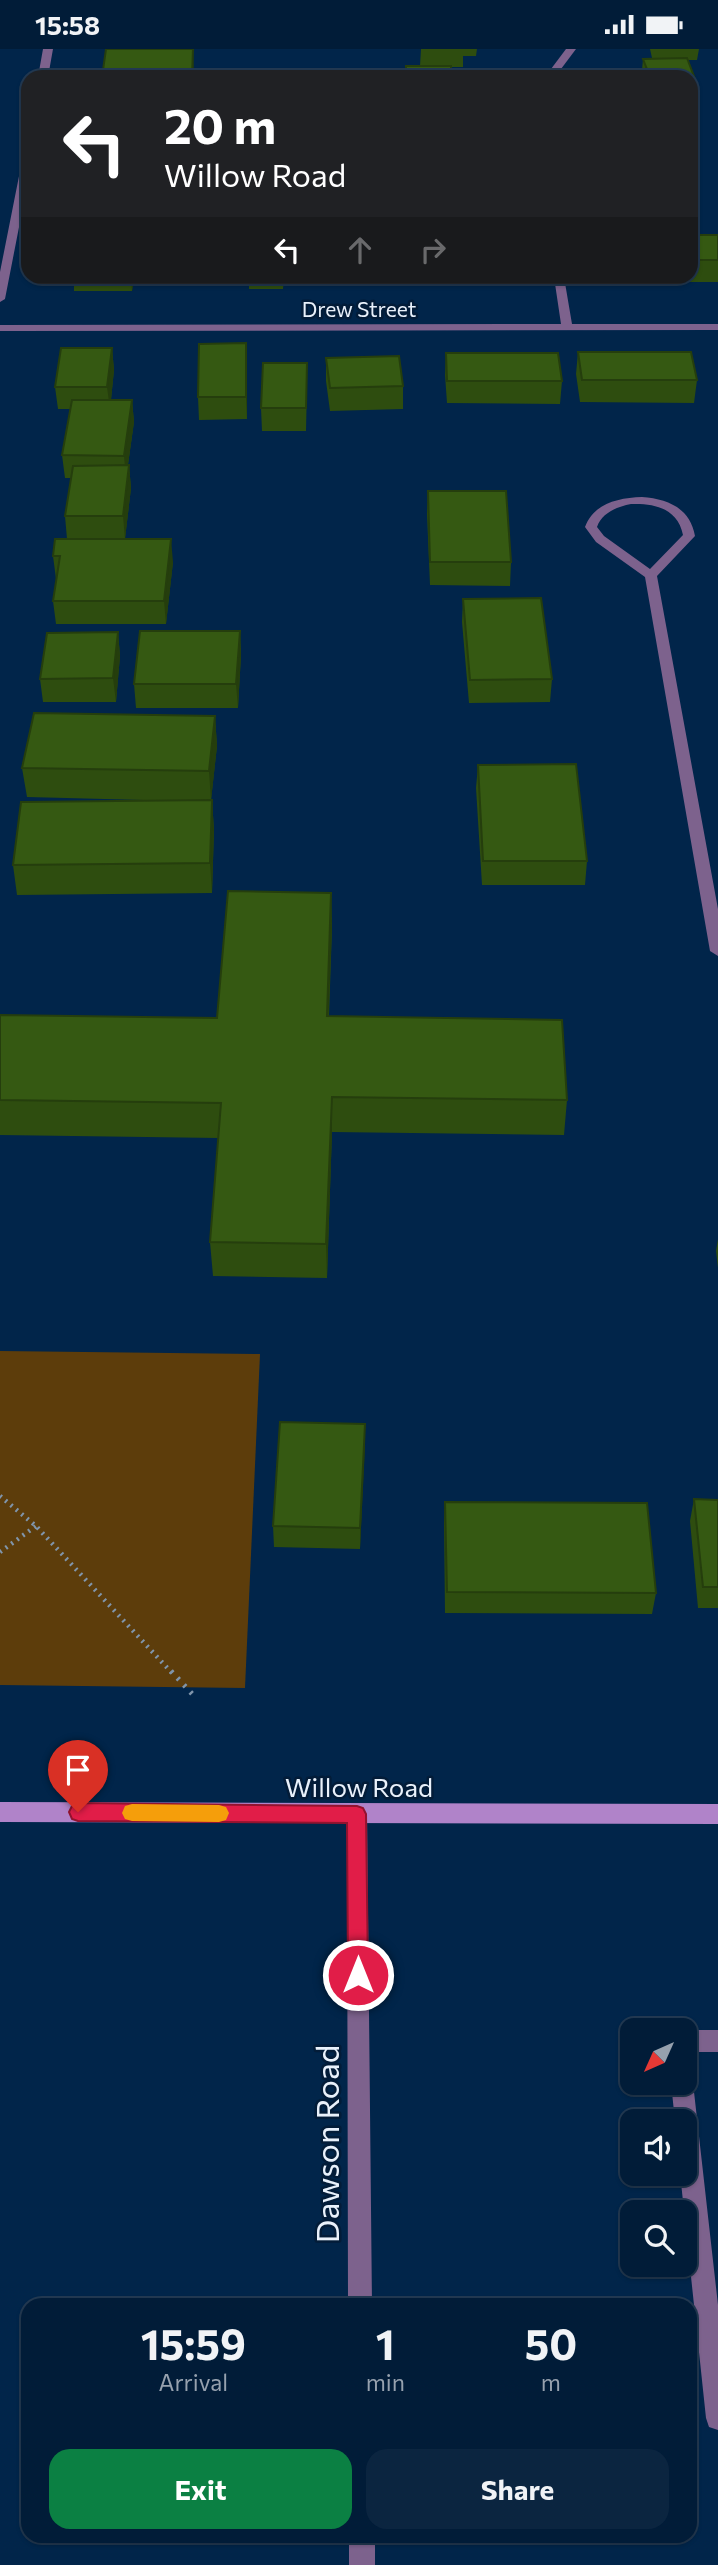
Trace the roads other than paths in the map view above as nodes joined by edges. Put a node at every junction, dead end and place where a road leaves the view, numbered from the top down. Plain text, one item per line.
1 (48, 49) edge
2 (571, 49) edge
3 (44, 70) edge
4 (555, 70) edge
5 (21, 192) edge
6 (560, 284) edge
7 (0, 299) edge
8 (718, 327) edge
9 (0, 328) edge
10 (567, 328) junction
11 (651, 575) junction
12 (718, 951) edge
13 (0, 1812) edge
14 (357, 1814) junction
15 (718, 1814) edge
16 (697, 2041) edge
17 (718, 2041) edge
18 (683, 2095) edge
19 (360, 2298) edge
20 (718, 2418) edge
21 (362, 2543) edge
22 (362, 2565) edge

1 - 3 street
2 - 4 street
5 - 7 street
6 - 10 street
8 - 10 street, Drew Street
9 - 10 street, Drew Street
11 - 11 street
11 - 12 street
13 - 14 main road, Willow Road
14 - 15 main road, Willow Road
14 - 19 street, Dawson Road
16 - 17 street
18 - 20 street
21 - 22 street

